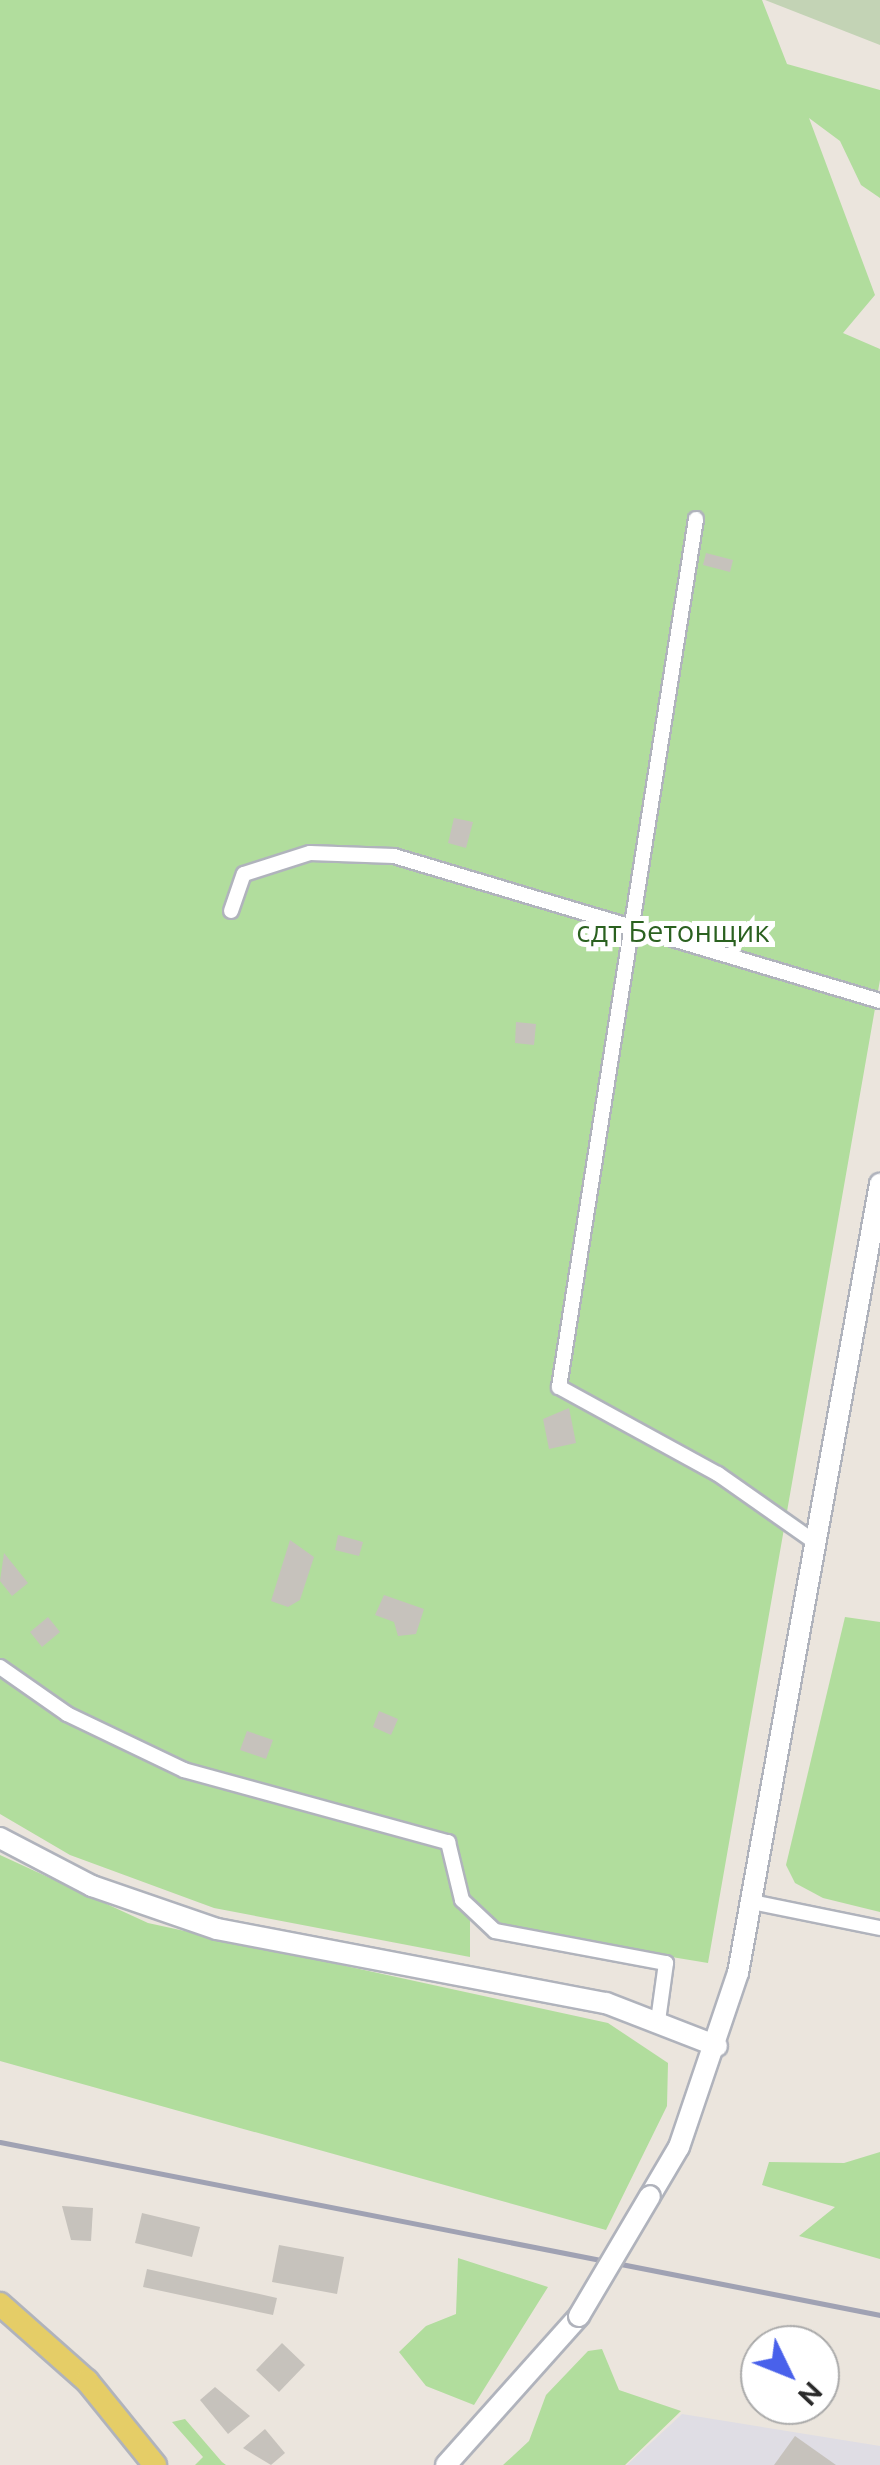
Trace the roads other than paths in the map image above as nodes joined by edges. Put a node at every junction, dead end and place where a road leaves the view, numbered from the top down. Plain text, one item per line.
1 (696, 519) dead end
2 (231, 911) dead end
3 (633, 932) junction
4 (880, 1001) edge
5 (880, 1184) edge
6 (816, 1543) junction
7 (0, 1667) edge
8 (0, 1838) edge
9 (752, 1902) junction
10 (880, 1928) edge
11 (658, 2021) junction
12 (717, 2046) junction
13 (0, 2304) edge
14 (155, 2465) edge
15 (446, 2465) edge

1 - 3 street
2 - 3 street
3 - 4 street
3 - 6 street
5 - 6 main road
6 - 9 main road
7 - 11 street
8 - 11 main road
9 - 10 street
9 - 12 main road
11 - 12 main road
12 - 15 main road, bridge
13 - 14 main road

